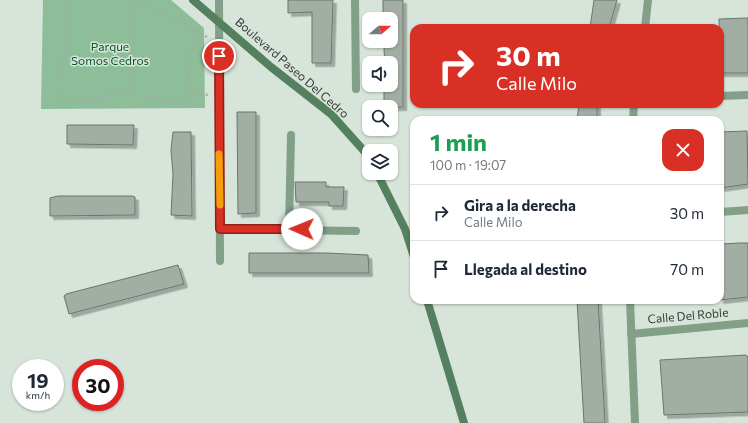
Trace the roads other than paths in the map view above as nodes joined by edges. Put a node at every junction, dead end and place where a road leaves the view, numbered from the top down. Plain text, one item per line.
1 (194, 0) edge
2 (219, 0) edge
3 (355, 0) edge
4 (648, 0) edge
5 (219, 21) junction
6 (645, 24) edge
7 (356, 89) dead end
8 (748, 95) edge
9 (724, 96) edge
10 (291, 135) dead end
11 (362, 149) edge
12 (380, 180) edge
13 (748, 210) edge
14 (724, 212) edge
15 (220, 229) junction
16 (289, 229) junction
17 (356, 231) dead end
18 (410, 245) edge
19 (220, 261) dead end
20 (428, 304) edge
21 (630, 304) edge
22 (748, 323) edge
23 (630, 334) junction
24 (464, 423) edge
25 (635, 423) edge

1 - 5 street, Boulevard Paseo Del Cedro
2 - 5 street
3 - 7 street
4 - 6 street
5 - 11 street, Boulevard Paseo Del Cedro
5 - 15 street
8 - 9 street
10 - 16 street
12 - 18 street
13 - 14 street
15 - 16 street
15 - 19 street
16 - 17 street
20 - 24 street
21 - 23 street
22 - 23 street, Calle Del Roble
23 - 25 street

